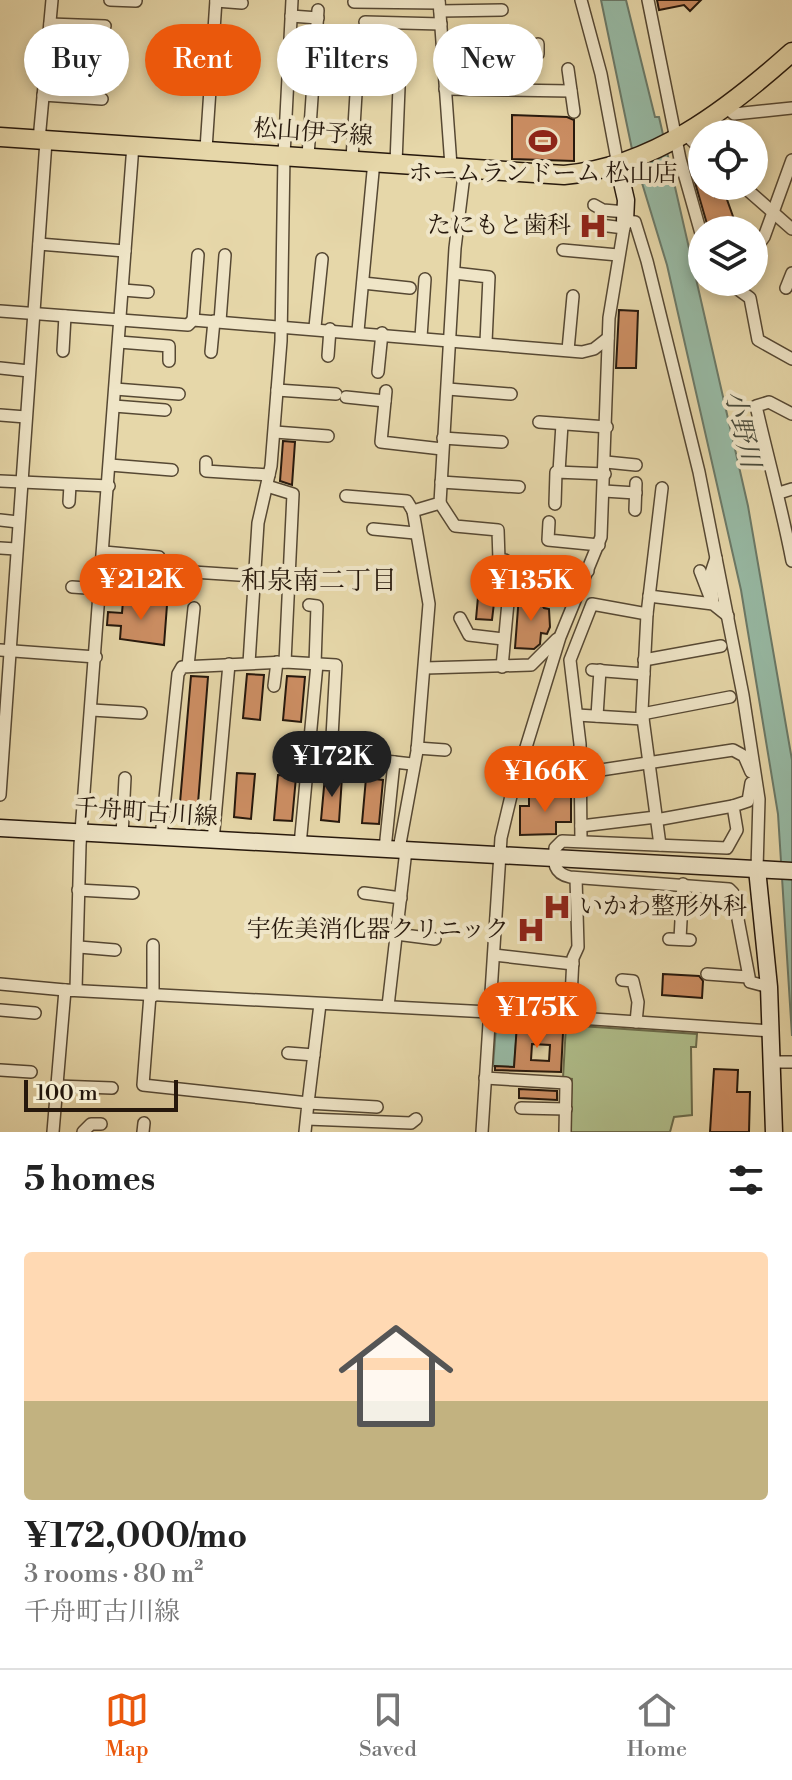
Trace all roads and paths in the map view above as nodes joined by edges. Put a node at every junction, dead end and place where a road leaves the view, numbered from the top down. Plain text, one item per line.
1 (52, 0) edge
2 (110, 0) edge
3 (292, 0) edge
4 (581, 0) edge
5 (648, 0) edge
6 (136, 1) edge
7 (216, 1) edge
8 (360, 1) edge
9 (400, 1) edge
10 (242, 3) dead end
11 (440, 9) edge
12 (502, 10) dead end
13 (291, 16) junction
14 (365, 22) dead end
15 (50, 24) edge
16 (317, 24) edge
17 (792, 52) edge
18 (568, 69) dead end
19 (543, 91) edge
20 (571, 91) junction
21 (43, 96) edge
22 (58, 96) edge
23 (312, 96) edge
24 (356, 96) edge
25 (399, 96) edge
26 (446, 96) edge
27 (102, 99) dead end
28 (724, 106) junction
29 (792, 108) edge
30 (574, 112) dead end
31 (0, 137) edge
32 (678, 138) junction
33 (43, 140) junction
34 (688, 143) edge
35 (133, 145) junction
36 (206, 149) junction
37 (284, 155) junction
38 (308, 156) junction
39 (352, 159) junction
40 (792, 160) edge
41 (374, 161) junction
42 (396, 163) junction
43 (620, 164) junction
44 (458, 166) junction
45 (759, 200) edge
46 (594, 205) dead end
47 (774, 213) junction
48 (697, 216) edge
49 (625, 220) junction
50 (768, 224) edge
51 (600, 225) dead end
52 (792, 229) edge
53 (39, 244) junction
54 (563, 250) dead end
55 (125, 251) junction
56 (198, 255) dead end
57 (225, 255) dead end
58 (618, 255) junction
59 (322, 259) dead end
60 (454, 273) junction
61 (792, 273) edge
62 (425, 279) dead end
63 (363, 283) junction
64 (410, 288) dead end
65 (786, 288) dead end
66 (123, 290) junction
67 (148, 292) dead end
68 (573, 296) dead end
69 (747, 296) edge
70 (0, 311) edge
71 (34, 313) junction
72 (65, 316) junction
73 (193, 320) junction
74 (217, 321) junction
75 (120, 322) junction
76 (281, 324) junction
77 (315, 327) junction
78 (330, 329) junction
79 (358, 331) junction
80 (382, 333) junction
81 (421, 337) junction
82 (608, 338) junction
83 (452, 339) junction
84 (119, 342) junction
85 (486, 342) junction
86 (209, 346) dead end
87 (568, 350) junction
88 (63, 351) dead end
89 (328, 356) dead end
90 (792, 359) edge
91 (169, 361) dead end
92 (0, 368) edge
93 (29, 371) junction
94 (378, 372) dead end
95 (115, 389) junction
96 (448, 389) junction
97 (277, 390) junction
98 (179, 394) dead end
99 (511, 394) dead end
100 (114, 406) junction
101 (165, 410) dead end
102 (792, 414) edge
103 (0, 415) edge
104 (26, 417) junction
105 (539, 422) dead end
106 (562, 424) junction
107 (607, 427) junction
108 (275, 432) junction
109 (328, 436) dead end
110 (502, 442) dead end
111 (443, 443) junction
112 (206, 462) dead end
113 (110, 465) junction
114 (636, 465) dead end
115 (166, 466) dead end
116 (606, 468) junction
117 (559, 472) junction
118 (268, 480) junction
119 (0, 481) edge
120 (20, 482) junction
121 (441, 482) junction
122 (70, 485) junction
123 (109, 486) junction
124 (519, 487) dead end
125 (662, 488) dead end
126 (792, 489) edge
127 (604, 491) junction
128 (779, 493) junction
129 (346, 496) dead end
130 (69, 502) dead end
131 (440, 503) junction
132 (555, 504) dead end
133 (635, 510) dead end
134 (413, 511) junction
135 (0, 520) edge
136 (18, 522) junction
137 (549, 522) dead end
138 (373, 529) dead end
139 (415, 533) junction
140 (599, 545) junction
141 (0, 548) edge
142 (16, 549) junction
143 (104, 552) junction
144 (159, 557) dead end
145 (717, 557) junction
146 (792, 561) edge
147 (555, 563) dead end
148 (193, 571) dead end
149 (588, 571) junction
150 (700, 571) dead end
151 (254, 576) junction
152 (536, 577) dead end
153 (0, 581) edge
154 (14, 582) junction
155 (72, 587) dead end
156 (101, 589) junction
157 (509, 590) junction
158 (649, 596) junction
159 (713, 604) junction
160 (309, 605) dead end
161 (194, 608) dead end
162 (6, 609) edge
163 (647, 614) junction
164 (728, 617) junction
165 (460, 618) dead end
166 (562, 632) junction
167 (503, 639) junction
168 (721, 646) dead end
169 (5, 650) edge
170 (572, 654) junction
171 (96, 657) junction
172 (644, 660) junction
173 (281, 662) junction
174 (249, 663) junction
175 (229, 664) junction
176 (316, 664) junction
177 (188, 666) junction
178 (502, 667) junction
179 (425, 668) junction
180 (644, 674) junction
181 (274, 686) dead end
182 (730, 697) dead end
183 (3, 709) edge
184 (92, 710) junction
185 (141, 713) dead end
186 (577, 715) junction
187 (597, 716) junction
188 (643, 716) junction
189 (417, 748) junction
190 (309, 750) junction
191 (445, 750) dead end
192 (328, 752) junction
193 (394, 762) junction
194 (412, 764) junction
195 (649, 765) junction
196 (753, 772) junction
197 (581, 773) junction
198 (125, 778) dead end
199 (0, 795) edge
200 (733, 806) junction
201 (656, 818) junction
202 (581, 826) junction
203 (0, 828) edge
204 (82, 833) junction
205 (122, 835) junction
206 (161, 837) junction
207 (213, 841) junction
208 (581, 841) junction
209 (300, 845) junction
210 (660, 845) junction
211 (397, 849) junction
212 (500, 855) junction
213 (555, 857) junction
214 (762, 869) junction
215 (792, 871) edge
216 (576, 878) junction
217 (683, 884) junction
218 (78, 890) junction
219 (133, 893) dead end
220 (364, 893) dead end
221 (401, 898) junction
222 (396, 934) junction
223 (435, 939) dead end
224 (680, 939) dead end
225 (153, 945) dead end
226 (79, 947) junction
227 (115, 950) dead end
228 (494, 955) junction
229 (573, 964) junction
230 (707, 974) dead end
231 (748, 977) junction
232 (622, 980) dead end
233 (0, 984) edge
234 (769, 987) junction
235 (71, 990) junction
236 (152, 996) junction
237 (320, 1004) junction
238 (388, 1006) junction
239 (0, 1010) edge
240 (489, 1012) junction
241 (35, 1013) dead end
242 (570, 1017) junction
243 (636, 1022) junction
244 (771, 1031) junction
245 (288, 1053) dead end
246 (314, 1055) junction
247 (782, 1062) edge
248 (0, 1070) edge
249 (31, 1072) dead end
250 (485, 1078) junction
251 (57, 1086) junction
252 (112, 1088) dead end
253 (308, 1103) junction
254 (377, 1107) dead end
255 (521, 1108) dead end
256 (566, 1109) junction
257 (416, 1119) dead end
258 (101, 1124) dead end
259 (306, 1126) edge
260 (363, 1127) edge
261 (53, 1132) edge
262 (83, 1132) edge
263 (482, 1132) edge
264 (565, 1132) edge
265 (774, 1132) edge

1 - 15 street
2 - 6 street
3 - 13 street
4 - 43 street
5 - 32 street
7 - 10 street
7 - 36 street
8 - 9 street
9 - 11 street
11 - 12 street
11 - 14 street
13 - 16 street
13 - 37 street
17 - 28 main road
18 - 20 street
19 - 20 street
20 - 30 street
21 - 33 street
22 - 27 street
23 - 38 street
24 - 39 street
25 - 42 street
26 - 44 street
28 - 29 street
28 - 32 main road
31 - 33 main road, 松山伊予線
32 - 34 street
32 - 43 main road, 松山伊予線
32 - 48 street
33 - 35 main road, 松山伊予線
33 - 53 street
35 - 36 main road, 松山伊予線
35 - 55 street
36 - 37 main road, 松山伊予線
37 - 38 main road, 松山伊予線
37 - 76 street
38 - 39 main road, 松山伊予線
39 - 41 main road, 松山伊予線
40 - 47 street
41 - 42 main road, 松山伊予線
41 - 63 street
42 - 44 main road, 松山伊予線
43 - 44 main road, 松山伊予線
43 - 49 street
44 - 60 street
45 - 47 street
46 - 49 street
47 - 50 street
47 - 52 street
49 - 51 street
49 - 58 street
49 - 145 street
53 - 55 street
53 - 71 street
54 - 58 street
55 - 66 street
56 - 73 street
57 - 74 street
58 - 82 street
59 - 77 street
60 - 83 street
60 - 85 street
61 - 65 street
62 - 81 street
63 - 64 street
63 - 79 street
66 - 67 street
66 - 75 street
68 - 87 street
69 - 90 street
70 - 71 street
71 - 72 street
71 - 93 street
72 - 75 street
72 - 88 street
73 - 74 street
73 - 75 street
74 - 76 street
74 - 86 street
75 - 84 street
76 - 77 street
76 - 97 street
77 - 78 street
78 - 79 street
78 - 89 street
79 - 80 street
80 - 81 street
80 - 94 street
81 - 83 street
82 - 87 street
82 - 107 street
83 - 85 street
83 - 96 street
84 - 91 street
84 - 95 street
85 - 87 street
92 - 93 street
93 - 104 street
95 - 98 street
95 - 100 street
96 - 99 street
96 - 111 street
97 - 108 street
97 - 111 street
100 - 101 street
100 - 113 street
102 - 128 street
103 - 104 street
104 - 120 street
105 - 106 street
106 - 107 street
106 - 117 street
107 - 116 street
108 - 109 street
108 - 118 street
110 - 111 street
111 - 121 street
112 - 118 street
113 - 115 street
113 - 123 street
114 - 116 street
116 - 117 street
116 - 127 street
117 - 132 street
118 - 151 street
118 - 173 street
119 - 120 street
120 - 122 street
120 - 136 street
121 - 124 street
121 - 131 street
122 - 123 street
122 - 130 street
123 - 143 street
125 - 158 street
126 - 128 street
127 - 133 street
127 - 140 street
128 - 146 street
129 - 134 street
131 - 134 street
131 - 157 street
134 - 139 street
135 - 136 street
136 - 142 street
137 - 140 street
138 - 139 street
139 - 179 street
140 - 149 street
141 - 142 street
142 - 154 street
143 - 144 street
143 - 156 street
145 - 159 street
145 - 164 street
147 - 149 street
148 - 151 street
149 - 166 street
150 - 159 street
151 - 174 street
152 - 157 street
153 - 154 street
154 - 162 street
155 - 156 street
156 - 171 street
157 - 167 street
158 - 159 street
158 - 163 street
159 - 164 street
160 - 176 street
161 - 177 street
162 - 169 street
163 - 170 street
163 - 172 street
164 - 196 street
165 - 167 street
166 - 170 street
166 - 178 street
166 - 212 street
167 - 178 street
168 - 172 street
169 - 171 street
169 - 183 street
170 - 186 street
171 - 184 street
172 - 180 street
173 - 174 street
173 - 176 street
173 - 181 street
174 - 175 street
175 - 177 street
175 - 207 street
176 - 190 street
176 - 192 street
177 - 206 street
178 - 179 street
179 - 189 street
180 - 187 street
180 - 188 street
182 - 188 street
183 - 199 street
184 - 185 street
184 - 204 street
186 - 187 street
186 - 197 street
187 - 188 street
188 - 195 street
189 - 191 street
189 - 194 street
190 - 192 street
190 - 209 street
192 - 193 street
193 - 194 street
193 - 211 street
194 - 211 street
195 - 196 street
195 - 197 street
195 - 201 street
196 - 200 street
196 - 214 street
197 - 202 street
198 - 205 street
200 - 201 street
200 - 210 street
201 - 202 street
201 - 210 street
202 - 208 street
203 - 204 street, 千舟町古川線
204 - 205 street, 千舟町古川線
204 - 218 street
205 - 206 street, 千舟町古川線
206 - 207 street, 千舟町古川線
207 - 209 street, 千舟町古川線
208 - 210 street
208 - 213 street
209 - 211 street, 千舟町古川線
211 - 212 street, 千舟町古川線
211 - 221 street
212 - 213 street, 千舟町古川線
212 - 228 street
213 - 214 street, 千舟町古川線
213 - 216 street
214 - 215 street, 千舟町古川線
214 - 234 street
216 - 217 street
216 - 229 street
217 - 224 street
217 - 231 street
218 - 219 street
218 - 226 street
220 - 221 street
221 - 222 street
222 - 223 street
222 - 238 street
225 - 236 street
226 - 227 street
226 - 235 street
228 - 229 street
228 - 240 street
229 - 242 street
230 - 231 street
231 - 234 street
232 - 243 street
233 - 235 street
234 - 244 street
235 - 236 street
235 - 251 street
236 - 237 street
236 - 253 street
237 - 238 street
237 - 246 street
238 - 240 street
239 - 241 street
240 - 242 street
240 - 250 street
242 - 243 street
243 - 244 street
244 - 247 street
245 - 246 street
246 - 253 street
247 - 265 street
248 - 249 street
250 - 256 street
250 - 263 street
251 - 252 street
251 - 261 street
253 - 254 street
253 - 259 street
255 - 256 street
256 - 264 street
257 - 260 street
258 - 262 street
259 - 260 street

